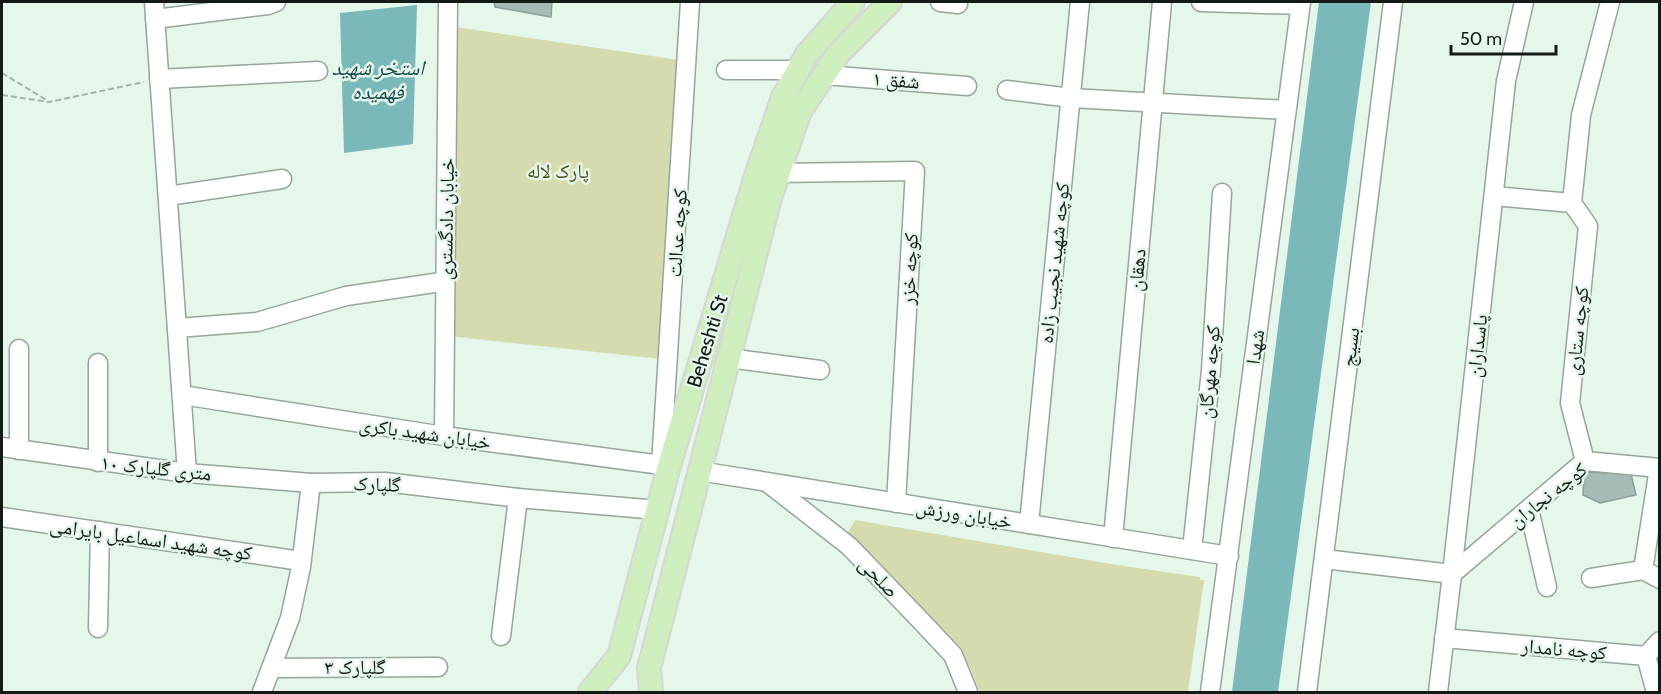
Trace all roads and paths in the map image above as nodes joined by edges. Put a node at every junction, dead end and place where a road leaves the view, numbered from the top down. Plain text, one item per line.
1 (276, 2) edge
2 (448, 2) edge
3 (690, 2) edge
4 (853, 2) edge
5 (890, 2) edge
6 (1080, 2) edge
7 (1161, 2) edge
8 (1201, 2) edge
9 (1393, 2) edge
10 (1524, 2) edge
11 (1610, 2) edge
12 (1300, 4) edge
13 (155, 10) edge
14 (726, 70) dead end
15 (798, 70) junction
16 (318, 71) dead end
17 (2, 74) edge
18 (824, 75) junction
19 (159, 79) junction
20 (967, 86) dead end
21 (1007, 90) dead end
22 (2, 94) edge
23 (1071, 98) junction
24 (49, 102) junction
25 (1152, 103) junction
26 (1286, 110) junction
27 (779, 173) junction
28 (282, 179) dead end
29 (1222, 193) dead end
30 (168, 196) junction
31 (1494, 196) junction
32 (1572, 203) junction
33 (441, 282) dead end
34 (177, 328) junction
35 (19, 349) dead end
36 (728, 357) junction
37 (99, 363) dead end
38 (820, 370) dead end
39 (182, 395) junction
40 (444, 436) junction
41 (10, 449) edge
42 (1585, 461) junction
43 (99, 462) junction
44 (665, 466) junction
45 (1659, 468) edge
46 (699, 471) junction
47 (187, 473) junction
48 (766, 482) junction
49 (311, 483) junction
50 (518, 498) junction
51 (896, 503) junction
52 (1529, 509) junction
53 (658, 510) junction
54 (2, 516) edge
55 (1029, 524) junction
56 (100, 531) junction
57 (1113, 538) junction
58 (1192, 550) junction
59 (1229, 556) junction
60 (1324, 559) junction
61 (301, 561) junction
62 (1643, 570) junction
63 (1452, 574) junction
64 (1591, 578) dead end
65 (1659, 579) edge
66 (1547, 587) dead end
67 (98, 628) dead end
68 (501, 636) dead end
69 (1444, 638) junction
70 (1659, 641) edge
71 (1646, 656) junction
72 (438, 667) dead end
73 (272, 668) junction
74 (262, 693) edge
75 (590, 693) edge
76 (651, 693) edge
77 (968, 693) edge
78 (1210, 693) edge
79 (1307, 693) edge
80 (1438, 693) edge
81 (1656, 693) edge

1 - 13 street
2 - 40 street, خیابان دادگستری
3 - 44 street, کوچه عدالت
4 - 15 main road, Beheshti St
5 - 18 main road, Beheshti St
6 - 23 street, کوچه شهید نجیب زاده
7 - 25 street, دهقان
8 - 12 street
9 - 60 street, بسیج
10 - 31 street, پاسداران
11 - 32 street
12 - 26 street, شهدا
13 - 19 street
14 - 15 street
15 - 44 main road, Beheshti St
16 - 19 street
17 - 24 path
18 - 20 street, شفق ۱
18 - 27 main road, Beheshti St
19 - 24 path
19 - 30 street
21 - 23 street
22 - 24 path
23 - 25 street
23 - 55 street, کوچه شهید نجیب زاده
25 - 26 street
25 - 57 street, دهقان
26 - 59 street, شهدا
27 - 36 main road, Beheshti St
27 - 51 street, کوچه خزر
28 - 30 street
29 - 58 street, کوچه مهرگان
30 - 34 street
31 - 32 street
31 - 63 street, پاسداران
32 - 42 street, کوچه ستاری
33 - 34 street
34 - 39 street
35 - 41 street
36 - 38 street
36 - 46 main road, Beheshti St
37 - 43 street
39 - 40 street, خیابان شهید باکری
39 - 47 street
40 - 44 street, خیابان شهید باکری
41 - 43 street, ۱۰ متری گلپارک
42 - 45 street, کوچه نجاران
42 - 52 street, کوچه نجاران
43 - 47 street, ۱۰ متری گلپارک
44 - 46 main road
44 - 53 main road, Beheshti St
45 - 62 street
46 - 48 street, خیابان ورزش
46 - 76 main road, Beheshti St
47 - 49 street, ۱۰ متری گلپارک
48 - 51 street, خیابان ورزش
48 - 77 street, صلحی
49 - 50 street, گلپارک
49 - 61 street
50 - 53 street, گلپارک
50 - 68 street
51 - 55 street, خیابان ورزش
52 - 63 street, کوچه نجاران
52 - 66 street
53 - 75 main road, Beheshti St
54 - 56 street, کوچه شهید اسماعیل بایرامی
55 - 57 street, خیابان ورزش
56 - 61 street, کوچه شهید اسماعیل بایرامی
56 - 67 street
57 - 58 street, خیابان ورزش
58 - 59 street, خیابان ورزش
59 - 78 street, شهدا
60 - 63 street
60 - 79 street, بسیج
61 - 73 street
62 - 64 street
62 - 65 street
63 - 69 street, پاسداران
69 - 71 street, کوچه نامدار
69 - 80 street, پاسداران
70 - 71 street
71 - 81 street
72 - 73 street, گلپارک ۳
73 - 74 street

